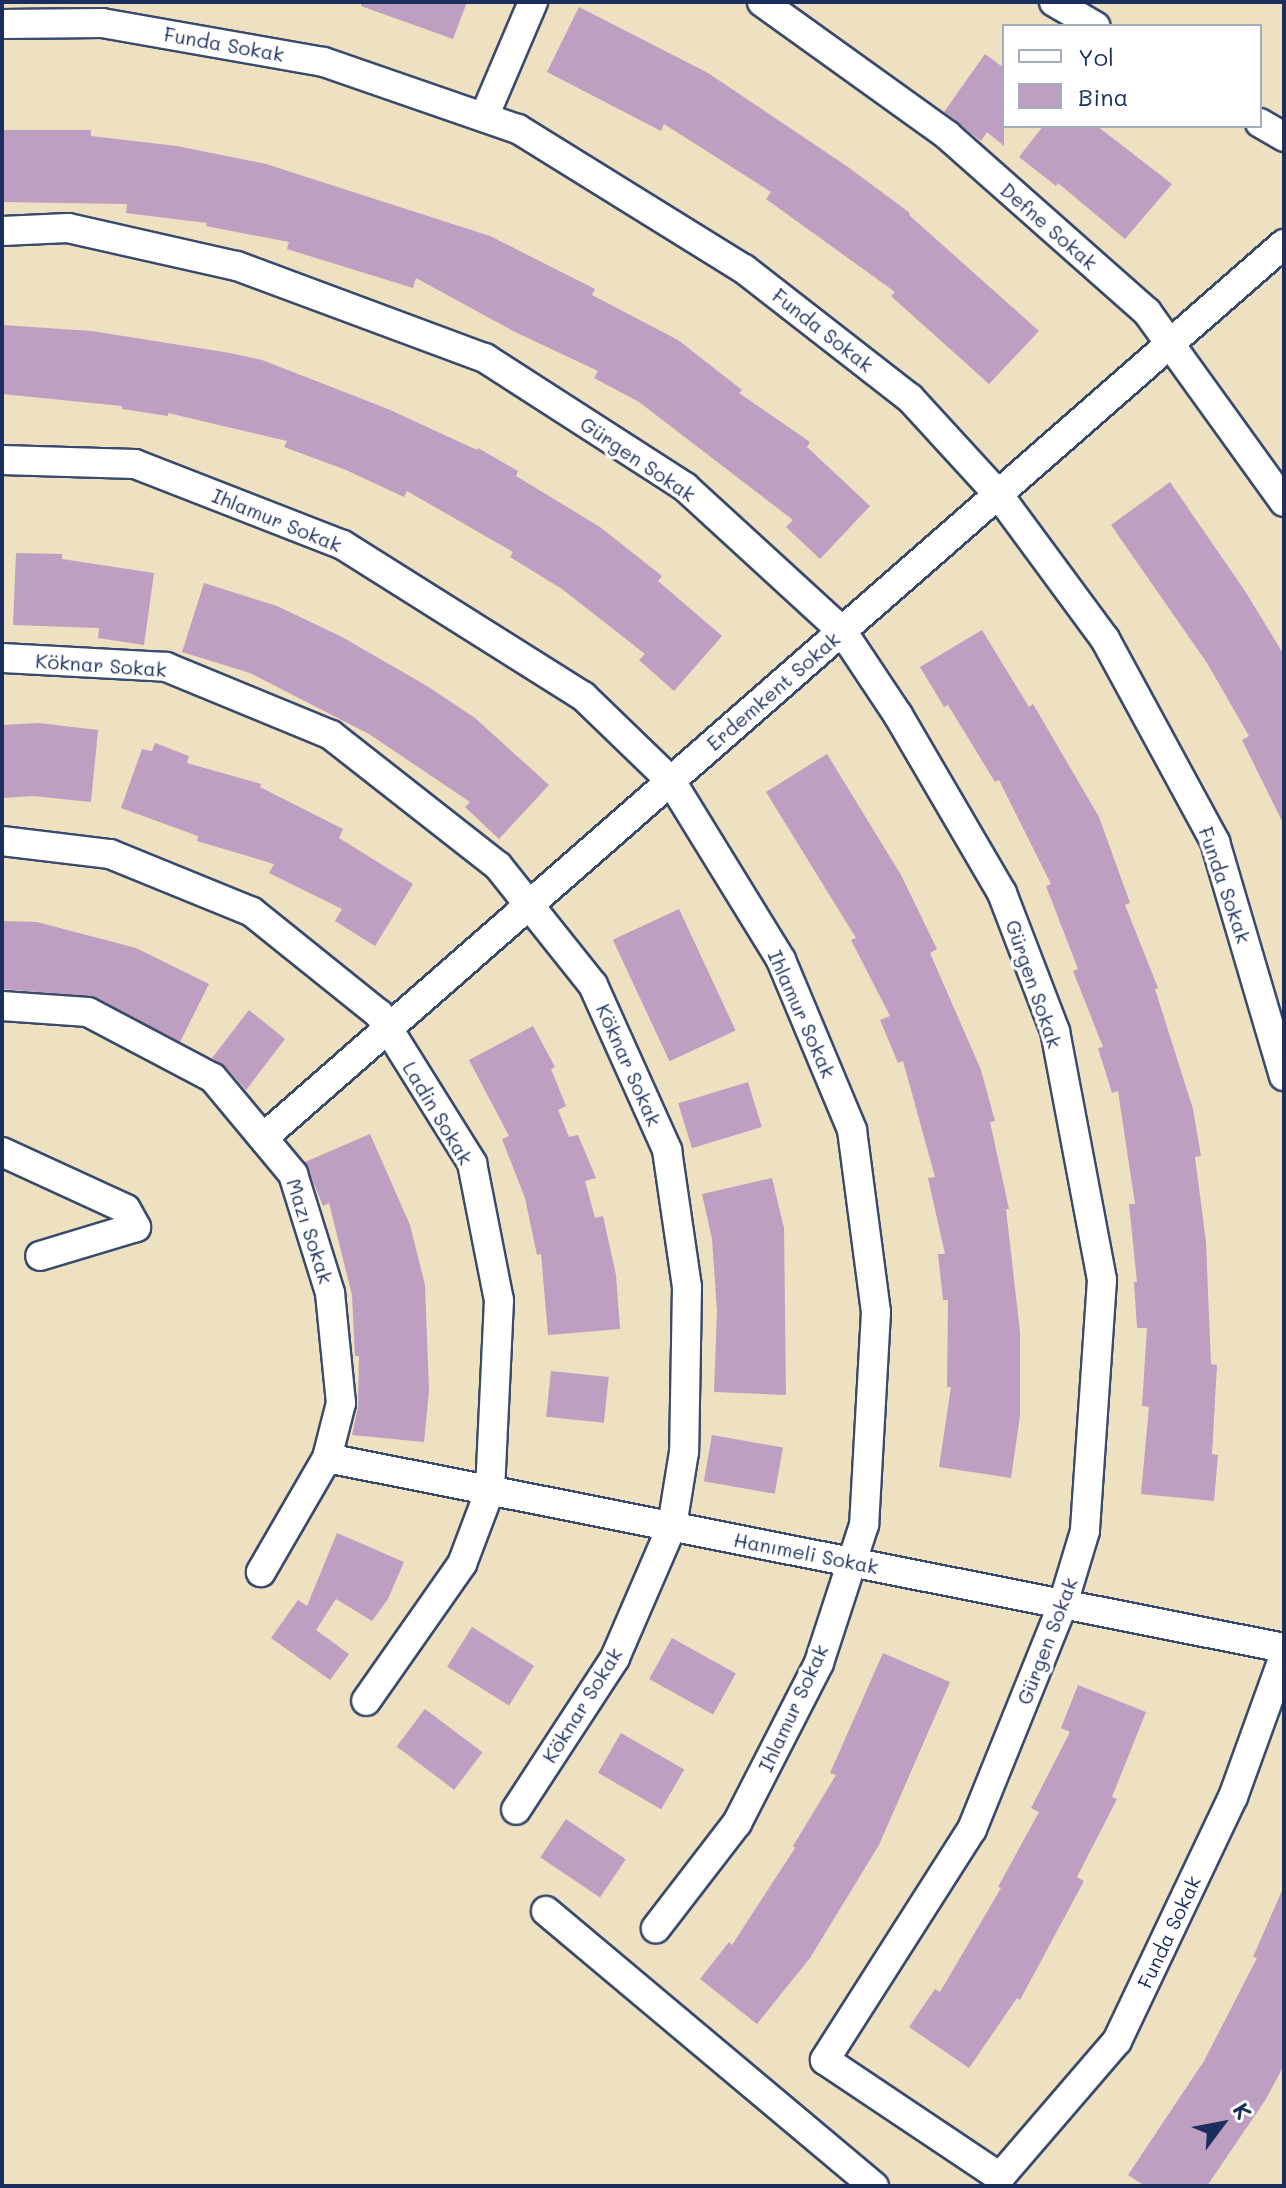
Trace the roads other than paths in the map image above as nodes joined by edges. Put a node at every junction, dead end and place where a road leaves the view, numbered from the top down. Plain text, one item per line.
1 (533, 2) edge
2 (762, 2) edge
3 (1054, 2) edge
4 (2, 24) edge
5 (1092, 24) edge
6 (484, 117) junction
7 (1262, 124) edge
8 (1284, 137) edge
9 (2, 231) edge
10 (1284, 244) edge
11 (1170, 344) junction
12 (2, 460) edge
13 (998, 494) junction
14 (1284, 502) edge
15 (842, 631) junction
16 (2, 658) edge
17 (671, 781) junction
18 (2, 841) edge
19 (529, 905) junction
20 (2, 1006) edge
21 (387, 1029) junction
22 (1284, 1076) edge
23 (263, 1138) junction
24 (2, 1152) edge
25 (40, 1256) dead end
26 (327, 1458) junction
27 (490, 1490) junction
28 (672, 1526) junction
29 (850, 1562) junction
30 (261, 1572) dead end
31 (1063, 1604) junction
32 (1284, 1648) edge
33 (1284, 1656) edge
34 (366, 1701) dead end
35 (516, 1810) dead end
36 (546, 1911) dead end
37 (656, 1928) dead end
38 (1000, 2177) joint
39 (874, 2186) edge

1 - 6 street
2 - 11 street, Defne Sokak
3 - 5 street
4 - 6 street, Funda Sokak
6 - 13 street, Funda Sokak
7 - 8 street
9 - 15 street, Gürgen Sokak
10 - 11 street, Erdemkent Sokak
11 - 13 street, Erdemkent Sokak
11 - 14 street, Defne Sokak
12 - 17 street, Ihlamur Sokak
13 - 15 street, Erdemkent Sokak
13 - 22 street, Funda Sokak
15 - 17 street, Erdemkent Sokak
15 - 31 street, Gürgen Sokak
16 - 19 street, Köknar Sokak
17 - 19 street, Erdemkent Sokak
17 - 29 street, Ihlamur Sokak
18 - 21 street, Ladin Sokak
19 - 21 street, Erdemkent Sokak
19 - 28 street, Köknar Sokak
20 - 23 street, Mazı Sokak
21 - 23 street, Erdemkent Sokak
21 - 27 street, Ladin Sokak
23 - 26 street, Mazı Sokak
24 - 25 street
26 - 27 street, Hanımeli Sokak
26 - 30 street, Mazı Sokak
27 - 28 street, Hanımeli Sokak
27 - 34 street, Ladin Sokak
28 - 29 street, Hanımeli Sokak
28 - 35 street, Köknar Sokak
29 - 31 street, Hanımeli Sokak
29 - 37 street, Ihlamur Sokak
31 - 32 street, Hanımeli Sokak
31 - 38 street, Gürgen Sokak
33 - 38 street, Funda Sokak
36 - 39 street

